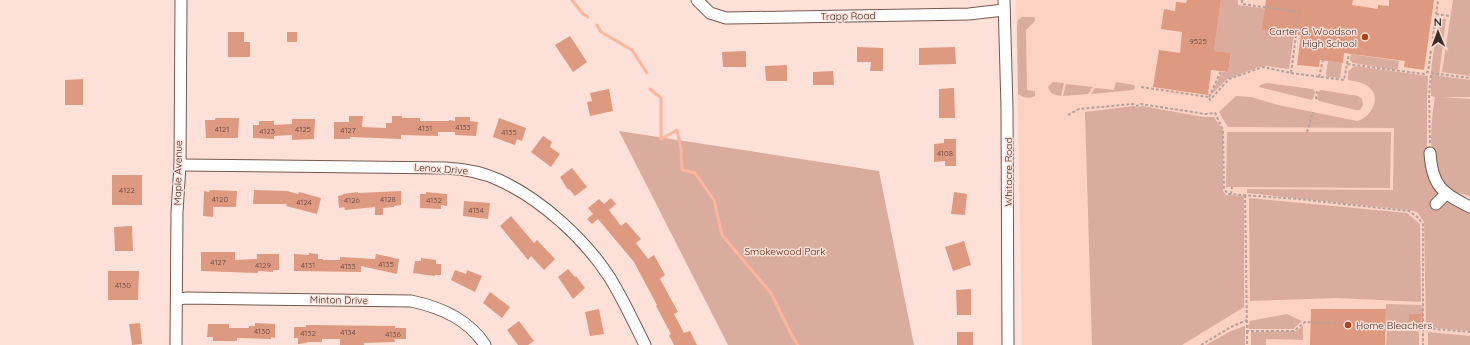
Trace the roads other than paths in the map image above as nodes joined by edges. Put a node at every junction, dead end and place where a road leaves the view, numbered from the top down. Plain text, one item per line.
1 (181, 0) edge
2 (698, 0) edge
3 (1004, 5) edge
4 (1430, 153) road end
5 (180, 165) junction
6 (1446, 194) junction
7 (1436, 204) dead end
8 (1470, 207) edge
9 (177, 299) junction
10 (176, 345) edge
11 (485, 345) edge
12 (645, 345) edge
13 (1008, 345) edge

1 - 5 street, Maple Avenue
2 - 3 street, Trapp Road
3 - 13 street, Whitacre Road
4 - 6 street
5 - 9 street, Maple Avenue
5 - 12 street, Lenox Drive
6 - 7 street
6 - 8 street
9 - 10 street, Maple Avenue
9 - 11 street, Minton Drive

